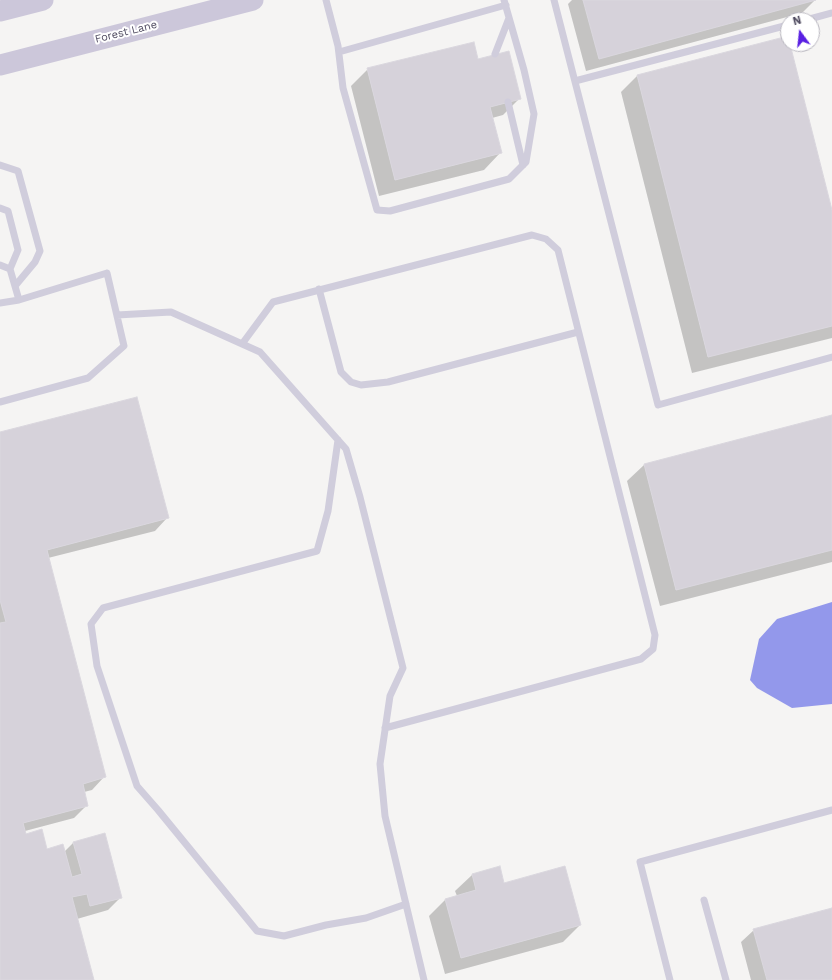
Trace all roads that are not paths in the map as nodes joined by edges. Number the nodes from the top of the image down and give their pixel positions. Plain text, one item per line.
1 (43, 0) edge
2 (253, 0) edge
3 (326, 0) edge
4 (554, 0) edge
5 (505, 3) edge
6 (0, 11) edge
7 (832, 13) edge
8 (820, 16) edge
9 (509, 18) junction
10 (780, 27) edge
11 (339, 52) junction
12 (495, 54) dead end
13 (0, 65) edge
14 (575, 81) junction
15 (508, 102) dead end
16 (0, 165) edge
17 (523, 165) junction
18 (0, 208) edge
19 (0, 265) edge
20 (10, 269) junction
21 (15, 286) junction
22 (319, 289) junction
23 (19, 300) junction
24 (0, 303) edge
25 (117, 315) junction
26 (578, 332) junction
27 (242, 344) junction
28 (832, 357) edge
29 (0, 402) edge
30 (338, 440) junction
31 (386, 728) junction
32 (832, 810) edge
33 (704, 900) dead end
34 (406, 904) junction
35 (424, 980) edge
36 (670, 980) edge
37 (726, 980) edge

1 - 6 main road
2 - 13 main road, Forest Lane
3 - 11 lane
4 - 14 lane
5 - 9 lane
5 - 11 lane
7 - 8 lane
9 - 12 lane
9 - 17 lane
10 - 14 lane
11 - 17 lane
14 - 28 lane
15 - 17 lane
16 - 21 lane
18 - 20 lane
19 - 20 lane
20 - 21 lane
21 - 23 lane
22 - 26 lane
22 - 26 lane
22 - 27 lane
23 - 24 lane
23 - 25 lane
25 - 27 lane
25 - 29 lane
26 - 31 lane
27 - 30 lane
30 - 31 lane
30 - 34 lane
31 - 34 lane
32 - 36 lane
33 - 37 lane
34 - 35 lane

